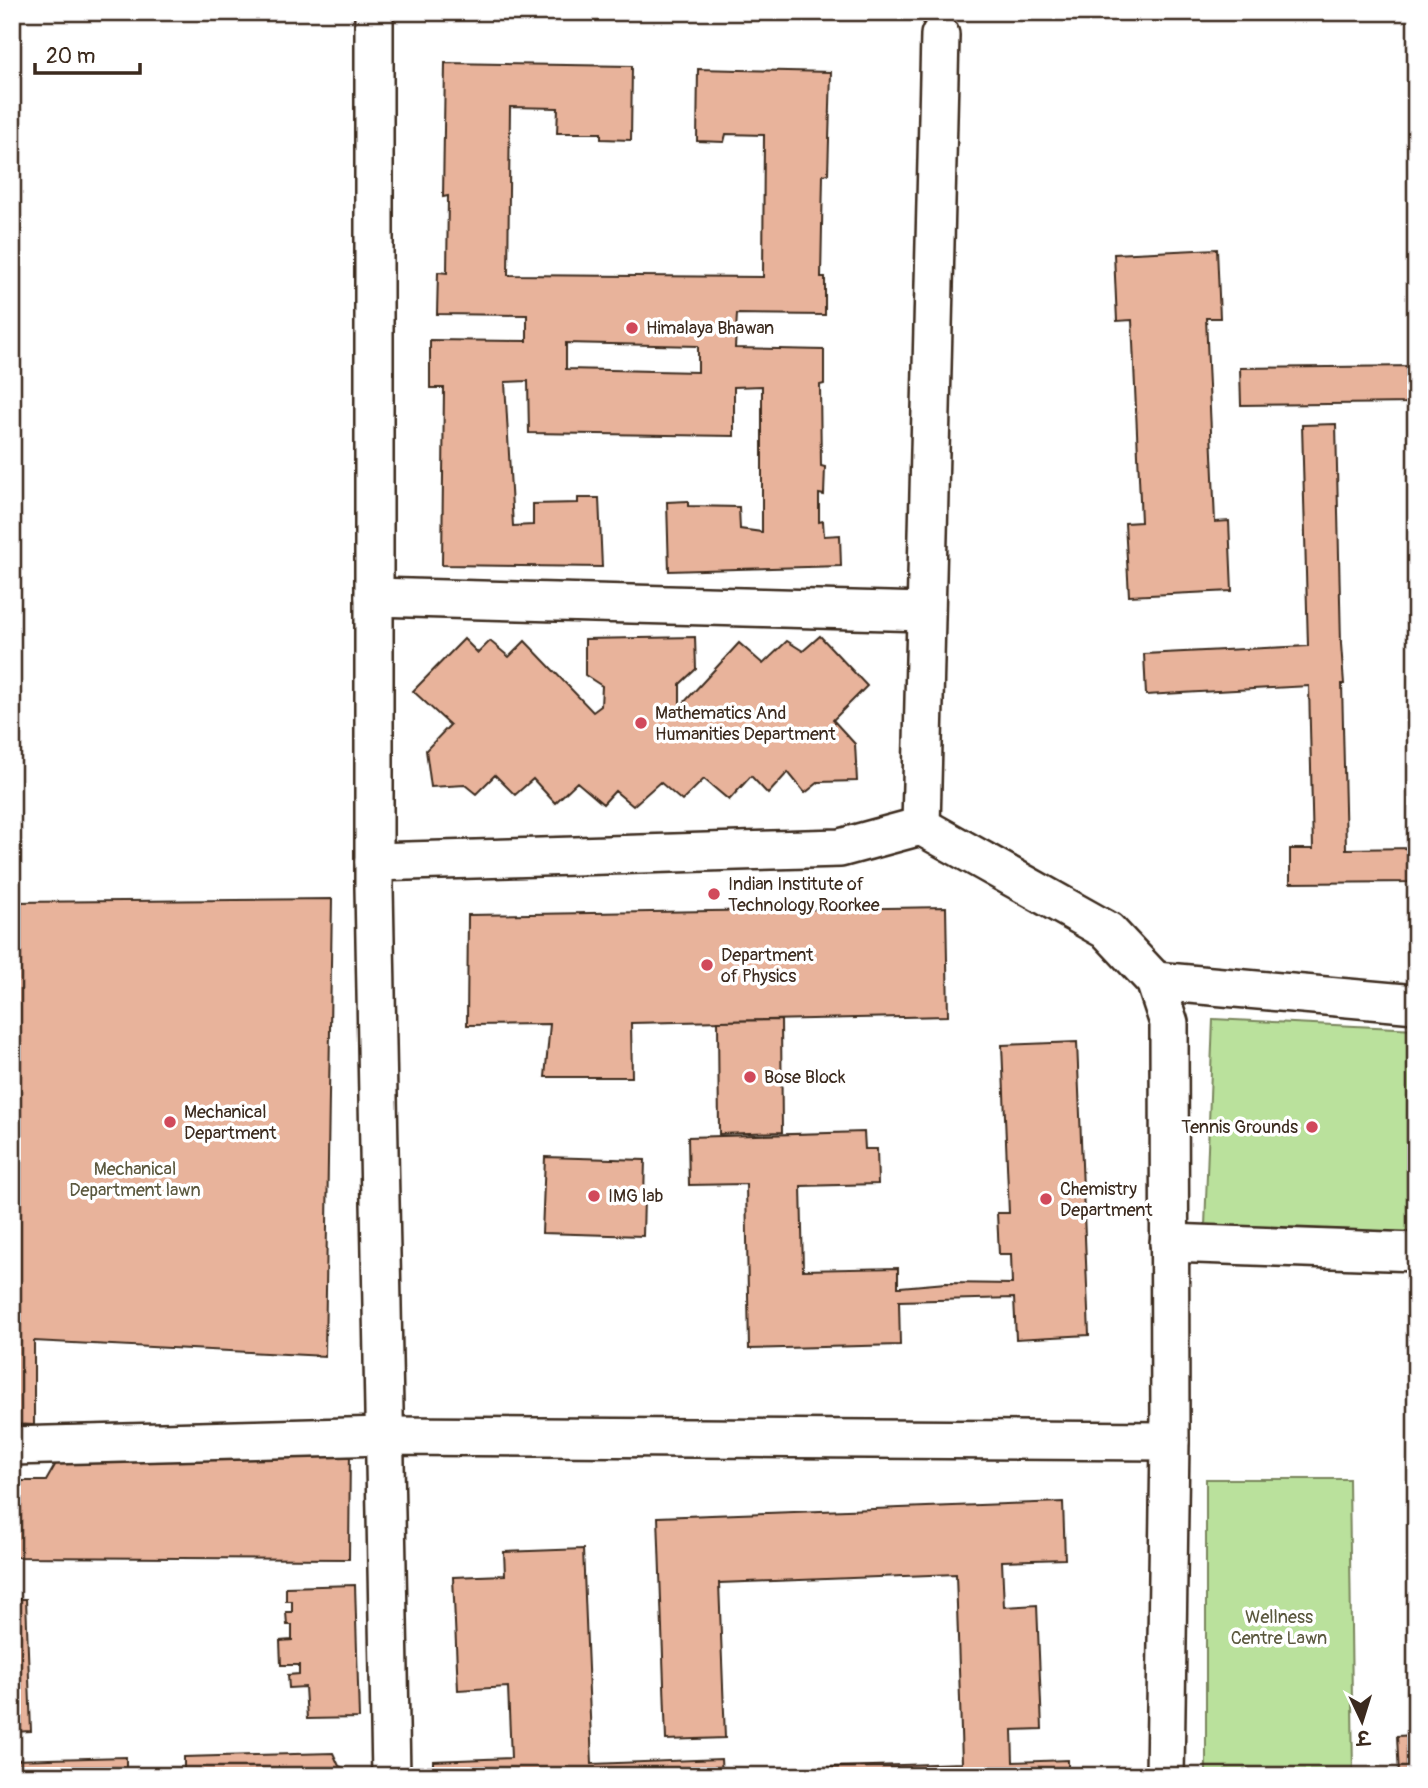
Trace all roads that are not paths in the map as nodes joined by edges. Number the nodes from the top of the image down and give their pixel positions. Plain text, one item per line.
1 (373, 12) edge
2 (940, 35) dead end
3 (373, 597) junction
4 (925, 612) junction
5 (921, 826) junction
6 (374, 862) junction
7 (1155, 981) junction
8 (1416, 1004) edge
9 (1169, 1243) junction
10 (1416, 1252) edge
11 (384, 1436) junction
12 (1170, 1441) junction
13 (12, 1446) edge
14 (391, 1776) edge
15 (1165, 1776) edge

1 - 3 street
2 - 4 street
3 - 4 street
3 - 6 street
4 - 5 street
5 - 6 street
5 - 7 street
6 - 11 street
7 - 8 street
7 - 9 street
9 - 10 street
9 - 12 street
11 - 12 street
11 - 13 street
11 - 14 street
12 - 15 street

